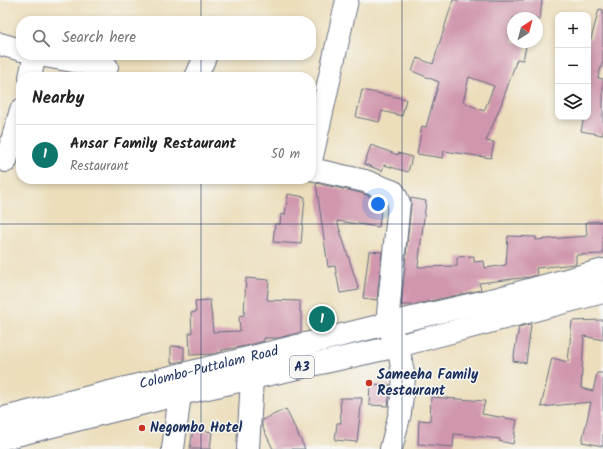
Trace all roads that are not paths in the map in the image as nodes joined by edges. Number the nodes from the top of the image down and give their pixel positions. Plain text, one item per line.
1 (347, 0) edge
2 (0, 44) edge
3 (16, 49) edge
4 (34, 60) edge
5 (67, 60) edge
6 (204, 60) edge
7 (107, 67) dead end
8 (31, 72) edge
9 (198, 72) edge
10 (16, 132) edge
11 (316, 139) edge
12 (9, 162) edge
13 (316, 170) edge
14 (603, 270) edge
15 (603, 292) edge
16 (387, 324) junction
17 (398, 346) junction
18 (252, 378) junction
19 (179, 384) junction
20 (0, 419) edge
21 (0, 439) edge
22 (173, 449) edge
23 (248, 449) edge
24 (391, 449) edge

1 - 11 main road
2 - 3 main road
4 - 8 main road
5 - 7 main road
6 - 9 main road
10 - 12 main road
13 - 16 main road
14 - 16 main road, Colombo-Puttalam Road / A3
15 - 17 main road, Colombo-Puttalam Road / A3
16 - 17 main road
16 - 19 main road, Colombo-Puttalam Road / A3
17 - 18 main road, Colombo-Puttalam Road / A3
17 - 24 main road
18 - 19 main road, Colombo-Puttalam Road / A3
18 - 23 main road
19 - 20 main road, Colombo-Puttalam Road / A3
19 - 21 main road, Colombo-Puttalam Road / A3
19 - 22 main road

